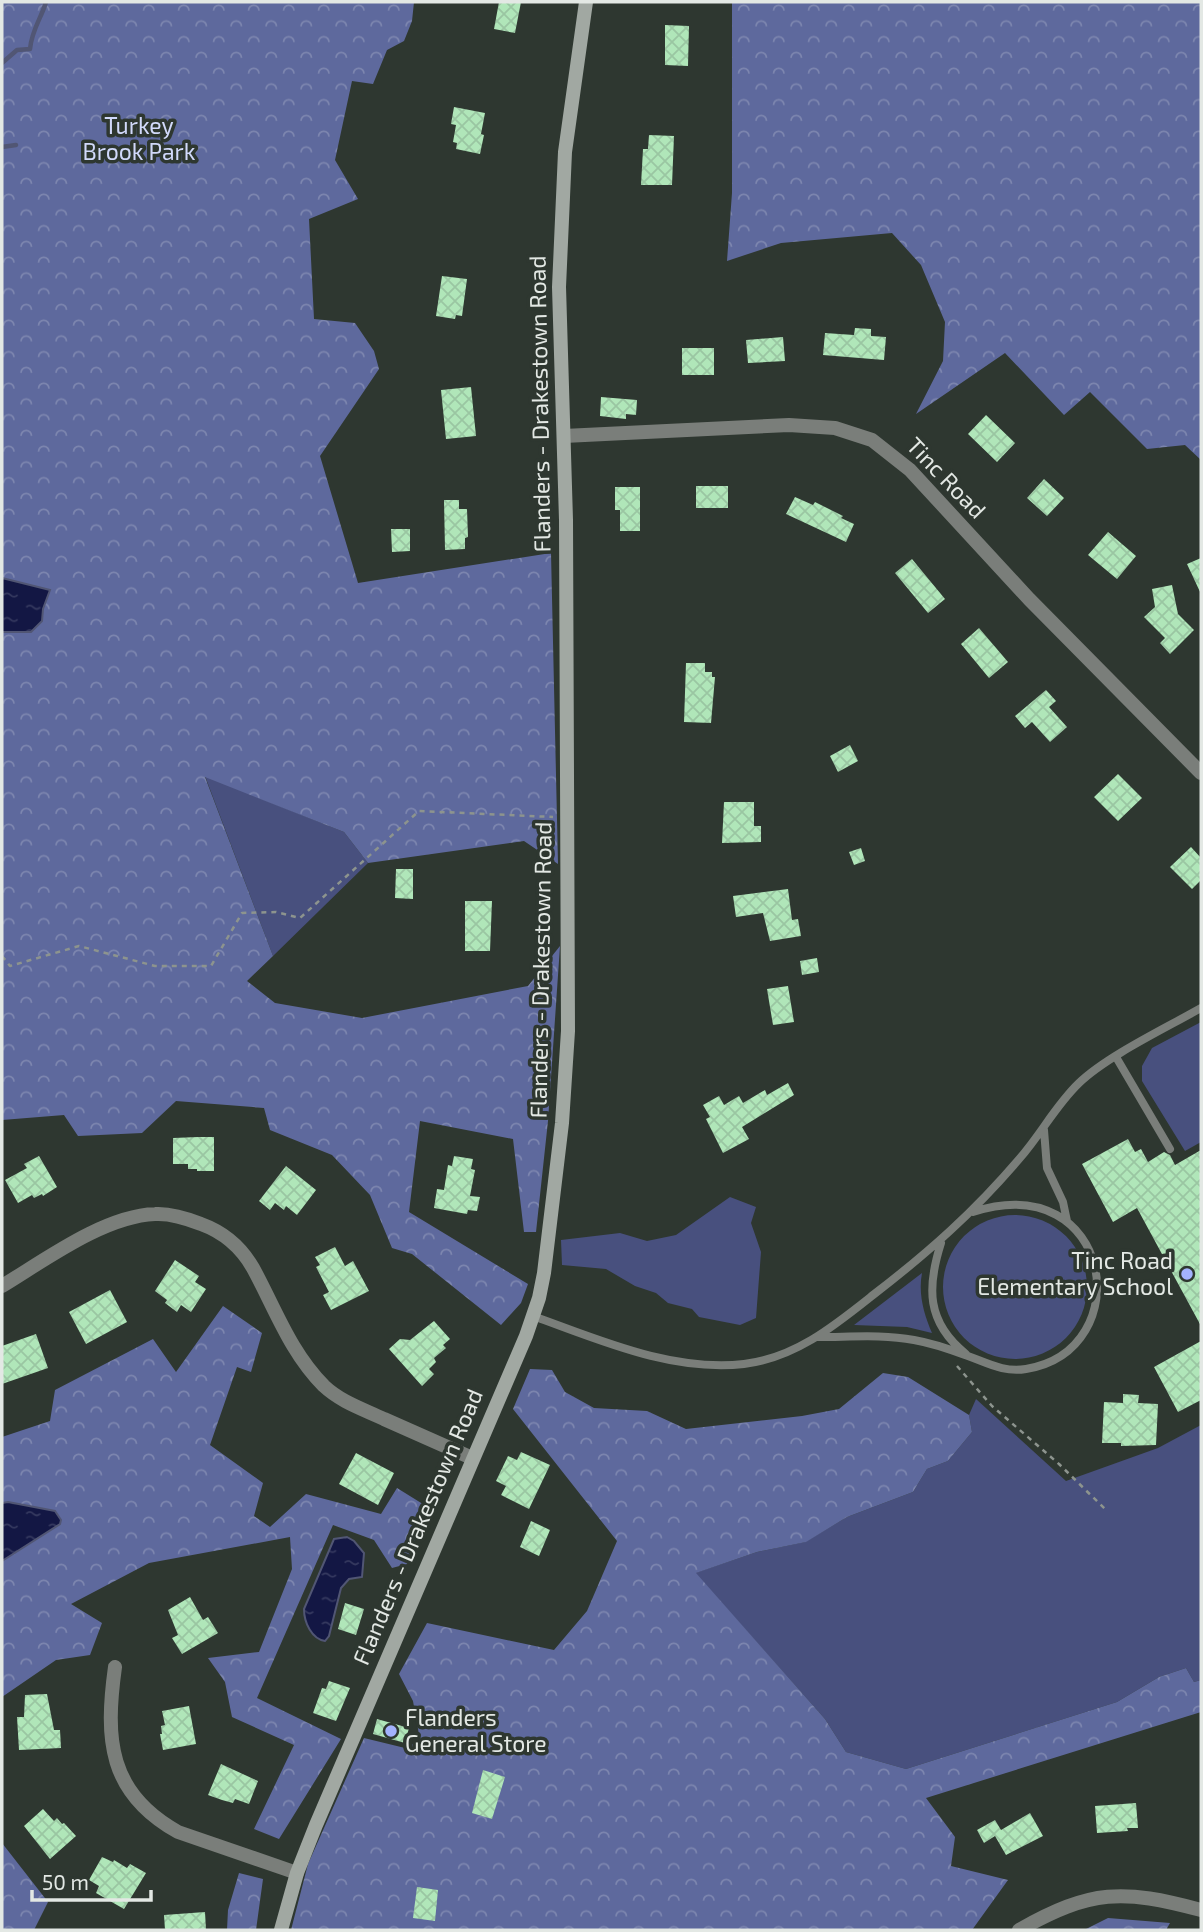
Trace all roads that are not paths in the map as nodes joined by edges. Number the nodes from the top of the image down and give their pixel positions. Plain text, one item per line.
1 (586, 2) edge
2 (564, 436) junction
3 (1201, 773) edge
4 (1201, 1009) edge
5 (1116, 1057) junction
6 (1044, 1130) junction
7 (1170, 1149) dead end
8 (972, 1212) junction
9 (1067, 1221) junction
10 (942, 1241) junction
11 (2, 1286) edge
12 (533, 1316) junction
13 (819, 1337) junction
14 (968, 1356) junction
15 (472, 1458) junction
16 (115, 1667) dead end
17 (297, 1873) junction
18 (1201, 1910) edge
19 (281, 1930) edge
20 (1019, 1930) edge

1 - 2 street, Flanders - Drakestown Road
2 - 3 street, Tinc Road
2 - 12 street, Flanders - Drakestown Road
4 - 5 lane
5 - 6 lane
5 - 7 lane
6 - 8 lane
6 - 9 lane
8 - 9 lane
8 - 10 lane
9 - 14 lane
10 - 13 lane
10 - 14 lane
11 - 15 street
12 - 13 lane
12 - 15 street, Flanders - Drakestown Road
13 - 14 lane
15 - 17 street, Flanders - Drakestown Road
16 - 17 street
17 - 19 street, Flanders - Drakestown Road
18 - 20 street

